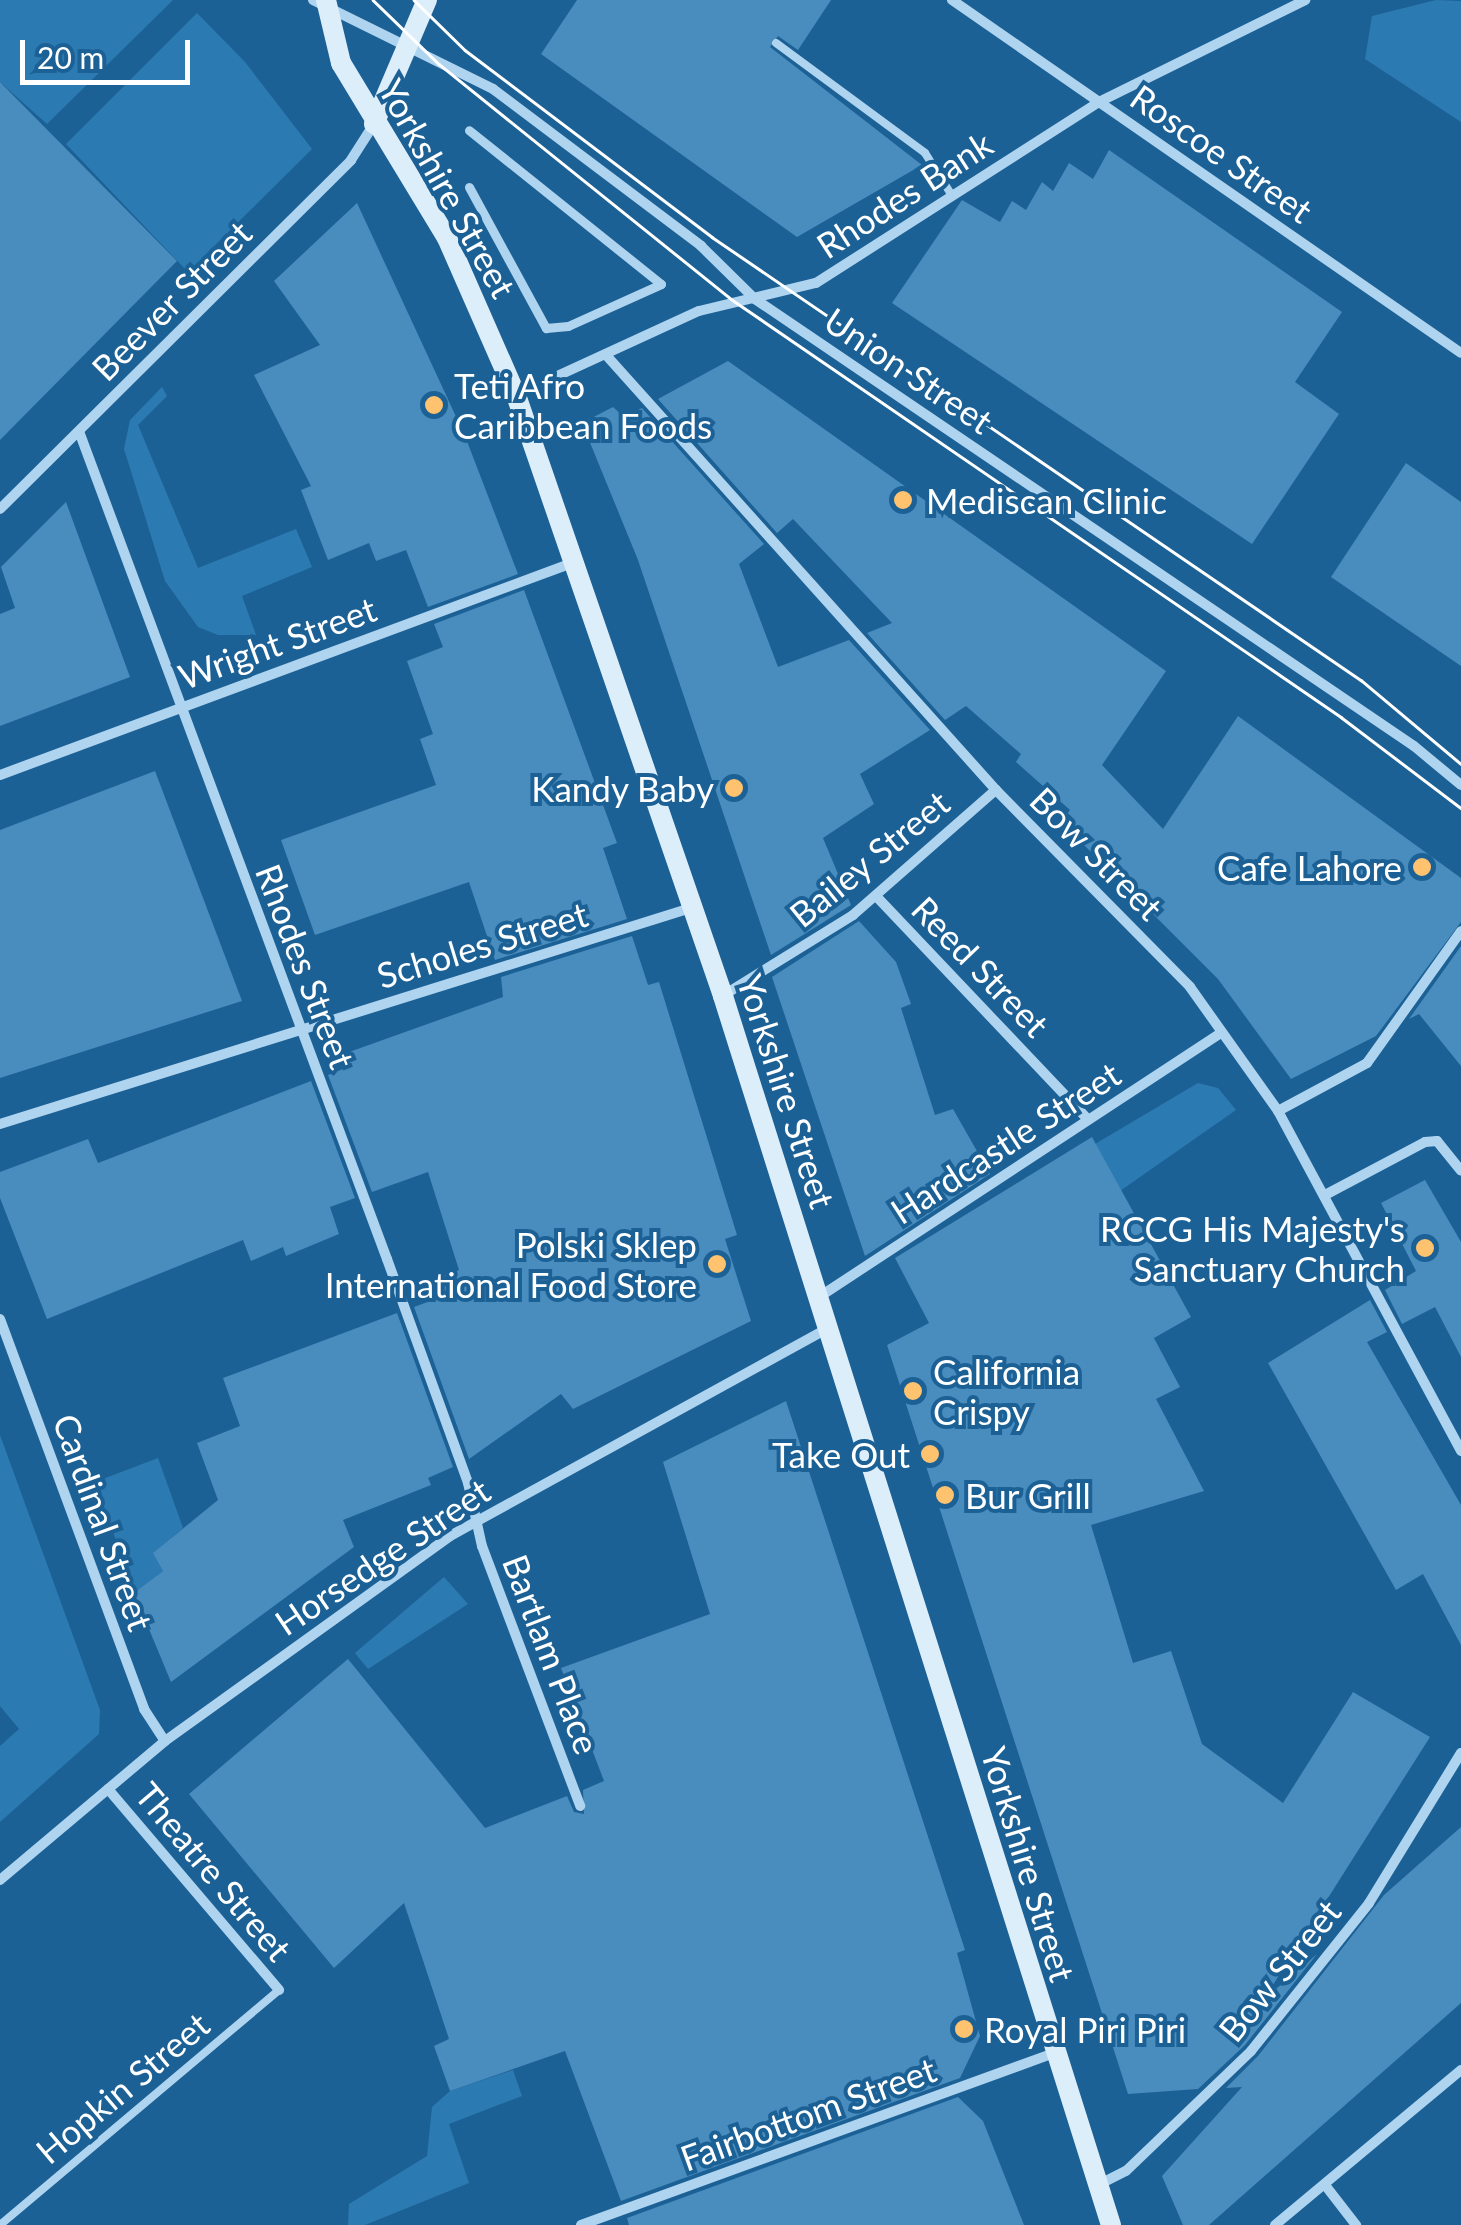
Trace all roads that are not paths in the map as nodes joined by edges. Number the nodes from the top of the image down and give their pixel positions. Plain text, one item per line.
1 (427, 0) edge
2 (952, 0) edge
3 (1306, 0) edge
4 (322, 2) edge
5 (776, 44) dead end
6 (405, 47) junction
7 (1101, 102) junction
8 (374, 124) junction
9 (469, 130) dead end
10 (469, 187) dead end
11 (951, 194) junction
12 (754, 299) junction
13 (1461, 353) edge
14 (606, 355) junction
15 (516, 395) junction
16 (80, 434) junction
17 (0, 509) edge
18 (574, 562) junction
19 (178, 708) junction
20 (0, 775) edge
21 (1461, 786) edge
22 (996, 790) junction
23 (876, 896) junction
24 (694, 907) junction
25 (1461, 931) edge
26 (722, 996) junction
27 (301, 1029) junction
28 (1221, 1032) junction
29 (1278, 1111) junction
30 (1087, 1118) junction
31 (0, 1124) edge
32 (1461, 1171) edge
33 (1325, 1194) junction
34 (819, 1297) junction
35 (0, 1318) edge
36 (829, 1328) junction
37 (1461, 1451) edge
38 (478, 1520) junction
39 (165, 1740) junction
40 (1461, 1753) edge
41 (108, 1789) junction
42 (580, 1806) dead end
43 (0, 1880) edge
44 (279, 1990) joint
45 (1054, 2053) junction
46 (1461, 2070) edge
47 (1097, 2185) junction
48 (1325, 2185) junction
49 (0, 2225) edge
50 (581, 2225) edge
51 (1111, 2225) edge
52 (1274, 2225) edge
53 (1356, 2225) edge

1 - 6 main road
2 - 7 street, Roscoe Street
3 - 7 street, Rhodes Bank
4 - 6 street, Union Street
4 - 8 main road, Yorkshire Street
5 - 11 lane
6 - 8 main road
6 - 12 street, Union Street
7 - 11 street, Rhodes Bank
7 - 13 street, Roscoe Street
8 - 15 main road, Yorkshire Street
8 - 16 street, Beever Street
9 - 10 street
11 - 12 street, Rhodes Bank
12 - 14 street, Rhodes Bank
12 - 21 street, Union Street
14 - 15 street, Rhodes Bank
14 - 22 street, Bow Street
15 - 18 main road, Yorkshire Street
16 - 17 street, Beever Street
16 - 19 street, Rhodes Street
18 - 19 street, Wright Street
18 - 24 main road, Yorkshire Street
19 - 20 street, Wright Street
19 - 27 street, Rhodes Street
22 - 23 street, Bailey Street
22 - 28 street, Bow Street
23 - 26 street, Bailey Street
23 - 30 street, Reed Street
24 - 26 main road, Yorkshire Street
24 - 27 street, Scholes Street
25 - 29 street
26 - 34 main road, Yorkshire Street
27 - 31 street, Scholes Street
27 - 38 street, Rhodes Street
28 - 29 street, Bow Street
28 - 30 street, Hardcastle Street
29 - 33 street, Bow Street
30 - 34 street, Hardcastle Street
32 - 33 street
33 - 37 street, Bow Street
34 - 36 main road, Yorkshire Street
35 - 39 street, Cardinal Street
36 - 38 street, Horsedge Street
36 - 45 main road, Yorkshire Street
38 - 39 street, Horsedge Street
38 - 42 street, Bartlam Place
39 - 41 street, Horsedge Street
40 - 47 street, Bow Street
41 - 43 street, Horsedge Street
41 - 44 street, Theatre Street
44 - 49 lane, Hopkin Street
45 - 47 main road, Yorkshire Street
45 - 50 street, Fairbottom Street
46 - 48 street
47 - 51 main road, Yorkshire Street
48 - 52 street
48 - 53 street

